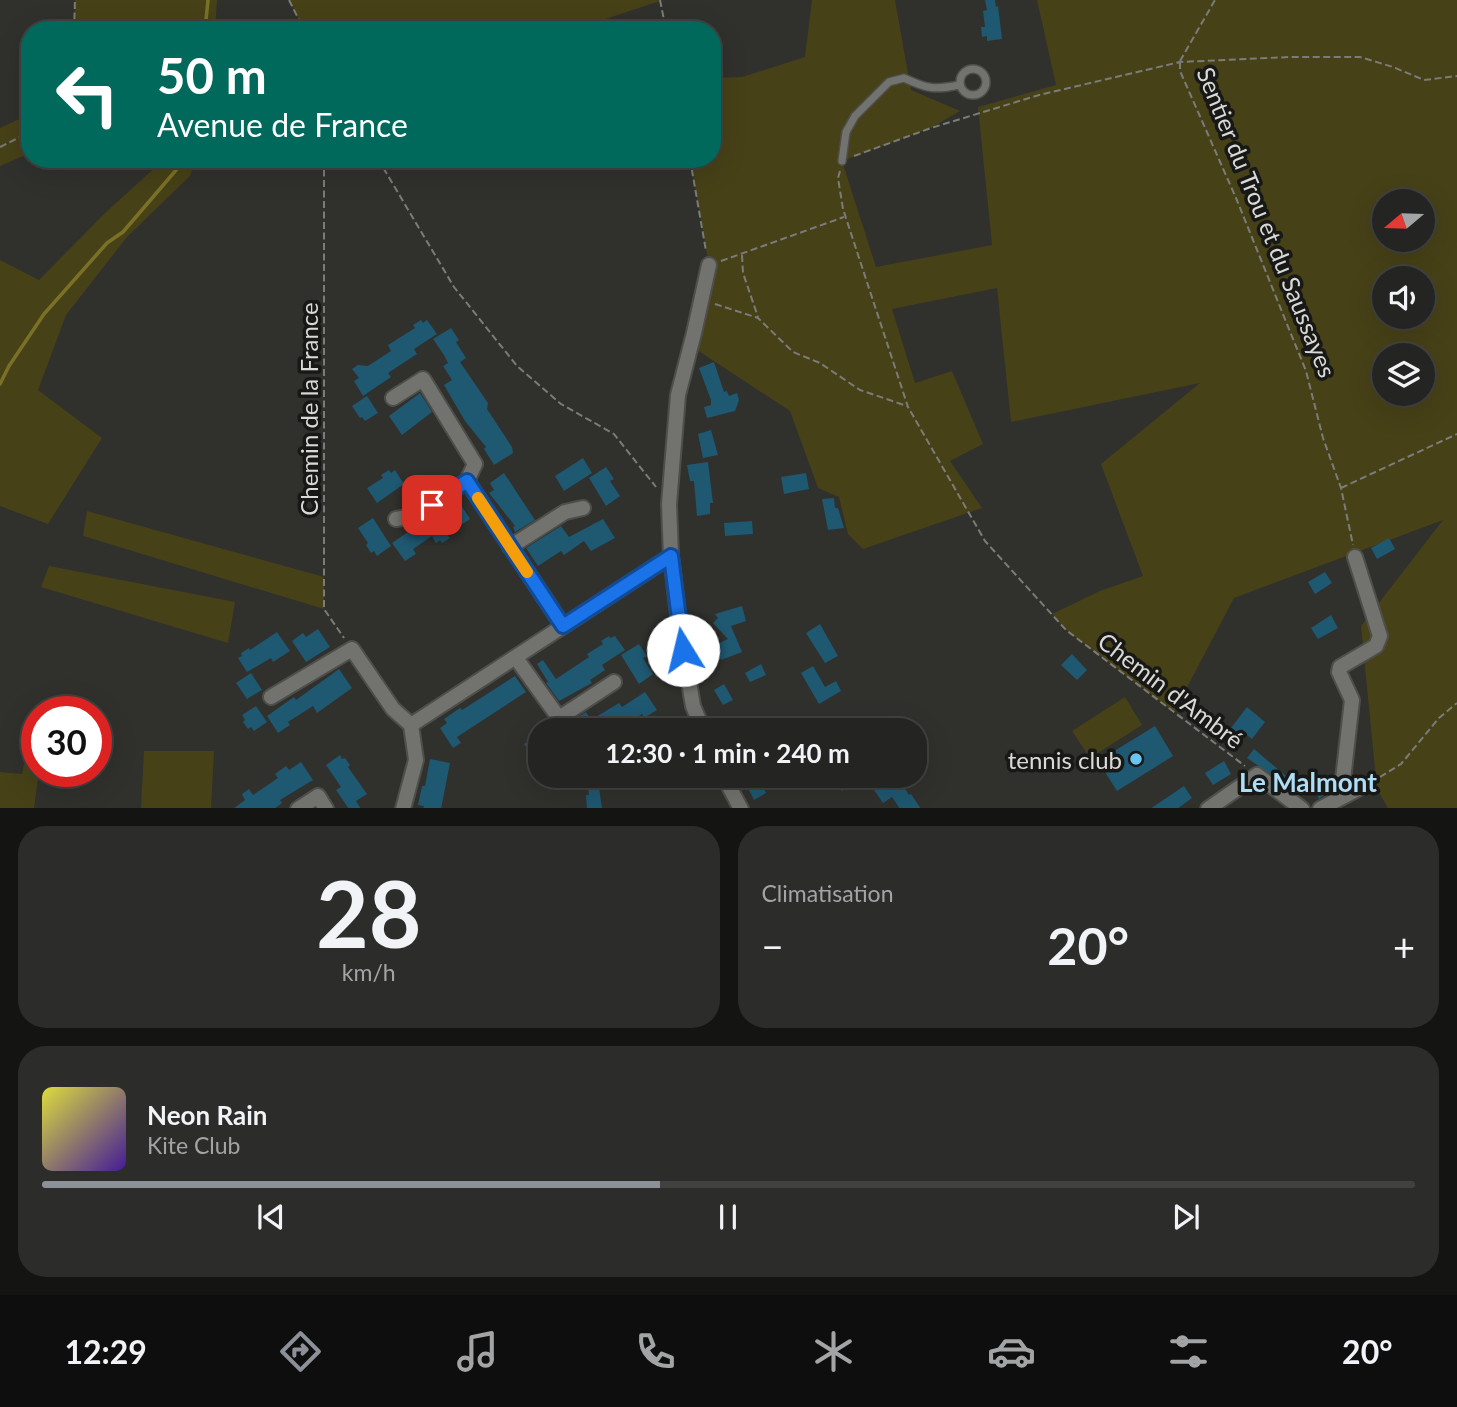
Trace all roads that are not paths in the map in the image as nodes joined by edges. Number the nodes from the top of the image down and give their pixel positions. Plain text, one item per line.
1 (959, 85) dead end
2 (842, 161) road end
3 (709, 265) road end
4 (393, 398) dead end
5 (467, 481) junction
6 (583, 508) dead end
7 (396, 519) dead end
8 (510, 547) junction
9 (671, 556) junction
10 (1355, 557) road end
11 (563, 626) junction
12 (516, 658) junction
13 (614, 682) dead end
14 (271, 697) dead end
15 (698, 718) edge
16 (411, 725) junction
17 (1367, 784) road end
18 (730, 788) edge
19 (1341, 797) junction
20 (298, 808) edge
21 (326, 808) edge
22 (403, 808) edge
23 (741, 808) edge
24 (1208, 808) edge
25 (1302, 808) edge
26 (1320, 808) edge

1 - 2 lane
3 - 9 street
4 - 5 street
5 - 7 street
5 - 8 street
6 - 8 street
8 - 11 street
9 - 11 street
9 - 15 street
10 - 19 street
11 - 12 street
12 - 13 street
12 - 16 street
14 - 16 street
16 - 22 street
17 - 19 street
18 - 23 street
19 - 26 street
20 - 21 street
24 - 25 street

